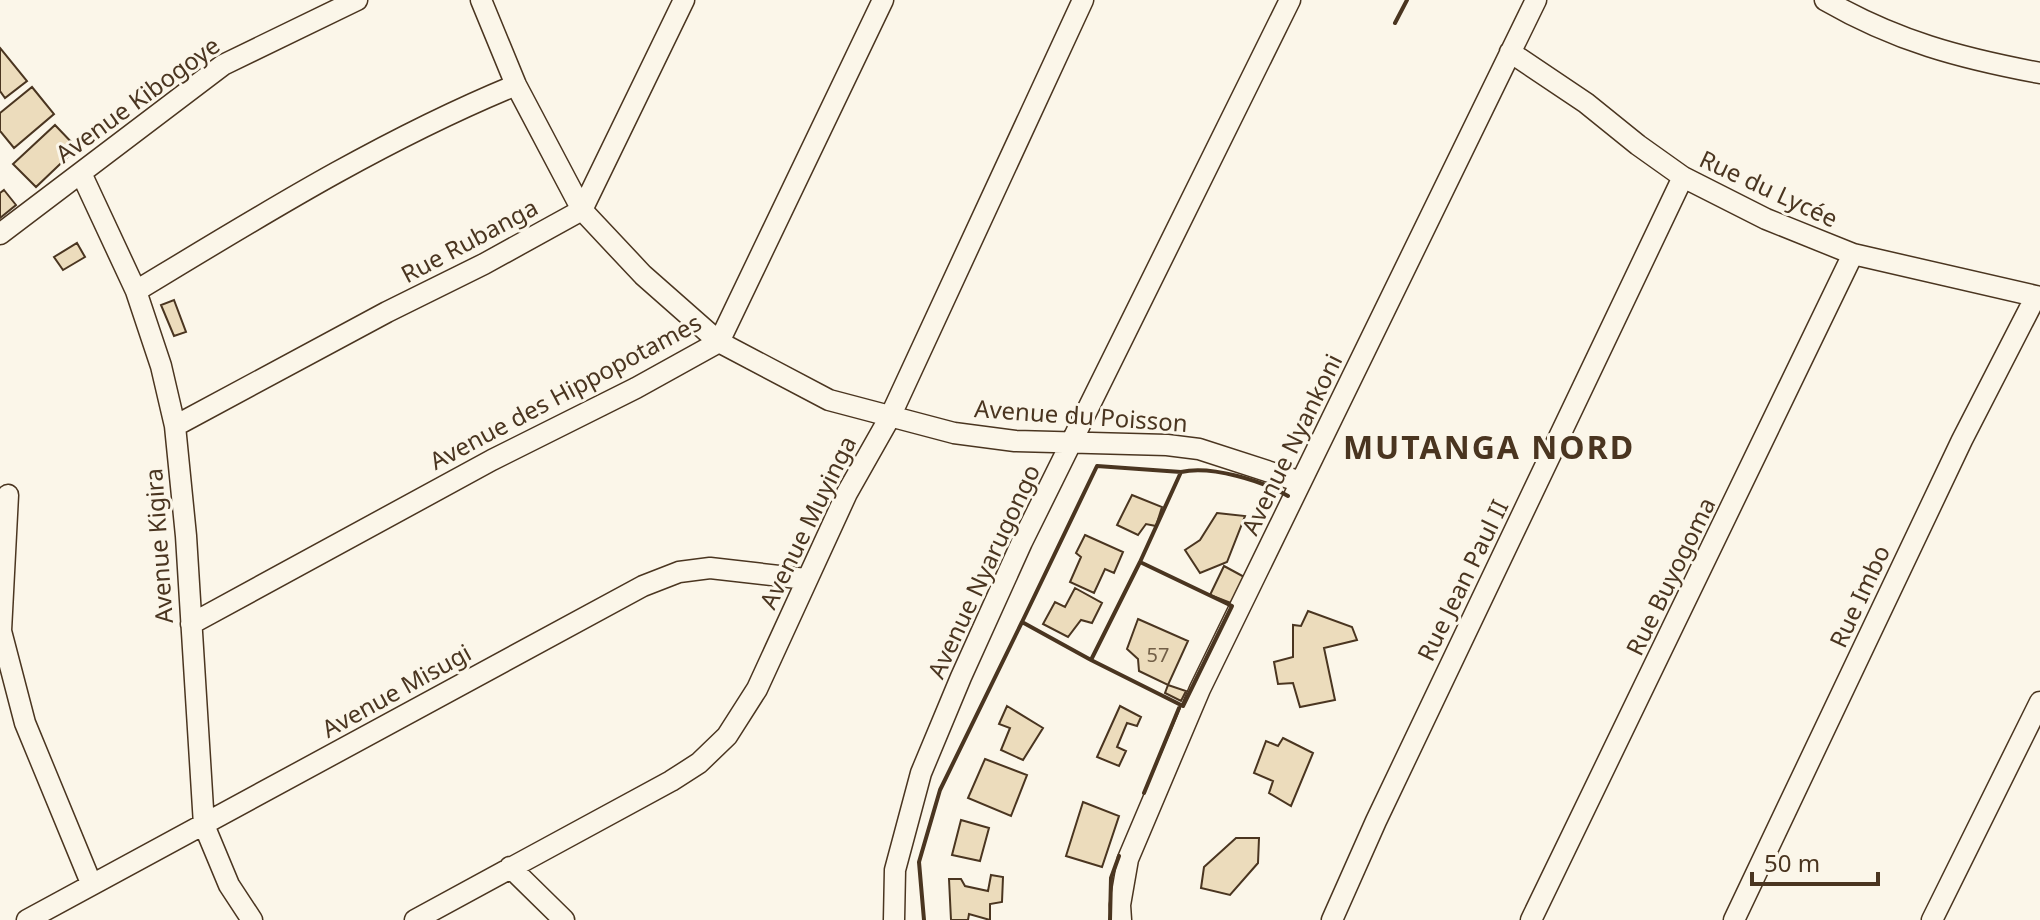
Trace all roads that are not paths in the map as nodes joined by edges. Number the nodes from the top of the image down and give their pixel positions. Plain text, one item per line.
1 (357, 0) edge
2 (481, 0) edge
3 (684, 0) edge
4 (883, 0) edge
5 (1083, 0) edge
6 (1290, 0) edge
7 (1536, 0) edge
8 (1825, 0) edge
9 (1510, 52) junction
10 (2040, 73) edge
11 (516, 85) junction
12 (81, 173) junction
13 (1683, 177) junction
14 (582, 210) junction
15 (0, 234) edge
16 (1853, 254) junction
17 (136, 291) junction
18 (2038, 297) edge
19 (719, 342) junction
20 (890, 417) junction
21 (175, 426) junction
22 (1072, 444) junction
23 (1301, 482) junction
24 (8, 495) dead end
25 (806, 579) junction
26 (191, 624) junction
27 (1, 631) edge
28 (2040, 702) edge
29 (204, 825) junction
30 (510, 867) junction
31 (91, 883) junction
32 (27, 920) edge
33 (252, 920) edge
34 (415, 920) edge
35 (564, 920) edge
36 (894, 920) edge
37 (1121, 920) edge
38 (1332, 920) edge
39 (1531, 920) edge
40 (1734, 920) edge
41 (1932, 920) edge

1 - 12 street, Avenue Kibogoye
2 - 11 street, Avenue du Poisson
3 - 14 street
4 - 19 street, Avenue des Hippopotames
5 - 20 street, Avenue Muyinga
6 - 22 street, Avenue Nyarugongo
7 - 9 street, Avenue Nyankoni
8 - 10 street
9 - 13 street, Rue du Lycée
9 - 23 street, Avenue Nyankoni
11 - 14 street, Avenue du Poisson
11 - 17 street
12 - 15 street, Avenue Kibogoye
12 - 17 street, Avenue Kigira
13 - 16 street, Rue du Lycée
13 - 38 street, Rue Jean Paul II
14 - 19 street, Avenue du Poisson
14 - 21 street, Rue Rubanga
16 - 18 street, Rue du Lycée
16 - 39 street, Rue Buyogoma
17 - 21 street, Avenue Kigira
18 - 40 street, Rue Imbo
19 - 20 street, Avenue du Poisson
19 - 26 street, Avenue des Hippopotames
20 - 22 street, Avenue du Poisson
20 - 25 street, Avenue Muyinga
21 - 26 street, Avenue Kigira
22 - 23 street, Avenue du Poisson
22 - 36 street, Avenue Nyarugongo
23 - 37 street, Avenue Nyankoni
24 - 27 street
25 - 29 street, Avenue Misugi
25 - 30 street, Avenue Muyinga
26 - 29 street, Avenue Kigira
27 - 31 street
28 - 41 street
29 - 31 street, Avenue Misugi
29 - 33 street, Avenue Kigira
30 - 34 street, Avenue Muyinga
30 - 35 street
31 - 32 street, Avenue Misugi

